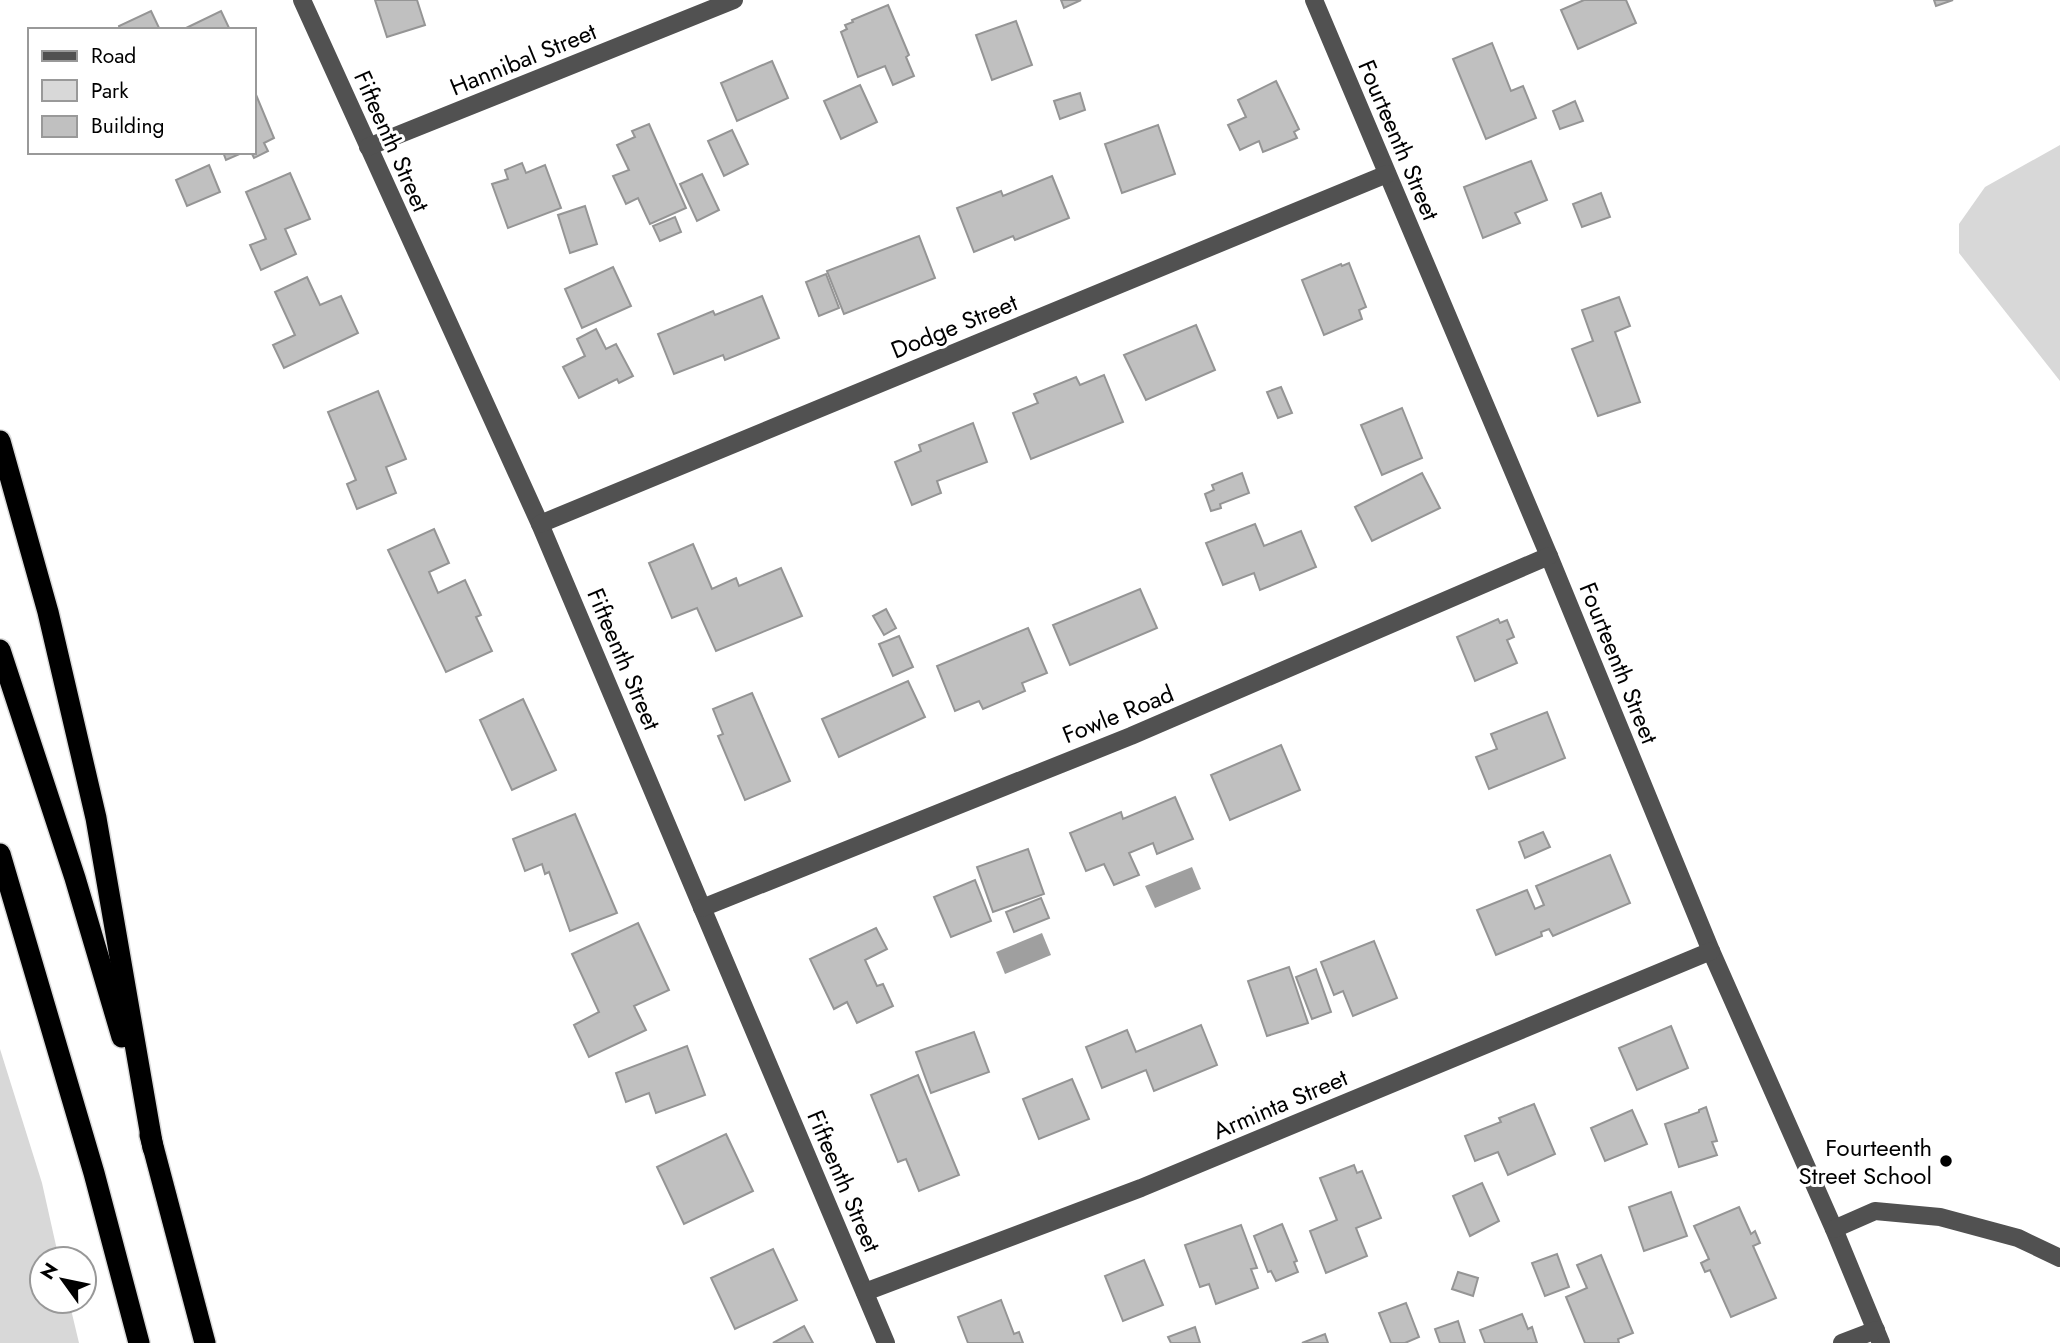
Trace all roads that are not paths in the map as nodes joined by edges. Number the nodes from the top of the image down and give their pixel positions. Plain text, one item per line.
1 (302, 0) edge
2 (734, 0) edge
3 (1314, 0) edge
4 (368, 147) junction
5 (1387, 174) junction
6 (0, 441) edge
7 (540, 524) junction
8 (1549, 556) junction
9 (0, 650) edge
10 (0, 854) edge
11 (702, 908) junction
12 (1711, 951) junction
13 (153, 1148) junction
14 (1834, 1228) junction
15 (2060, 1258) edge
16 (864, 1292) junction
17 (1878, 1336) edge
18 (139, 1343) edge
19 (205, 1343) edge
20 (886, 1343) edge
21 (1842, 1343) edge

1 - 4 street, Fifteenth Street
2 - 4 street, Hannibal Street
3 - 5 street, Fourteenth Street
4 - 7 street, Fifteenth Street
5 - 7 street, Dodge Street
5 - 8 street, Fourteenth Street
6 - 13 highway
7 - 11 street, Fifteenth Street
8 - 11 street, Fowle Road
8 - 12 street, Fourteenth Street
9 - 13 highway
10 - 18 highway
11 - 16 street, Fifteenth Street
12 - 14 street, Fourteenth Street
12 - 16 street, Arminta Street
13 - 19 highway
14 - 15 street
14 - 17 street, Fourteenth Street
16 - 20 street, Fifteenth Street
17 - 21 street

